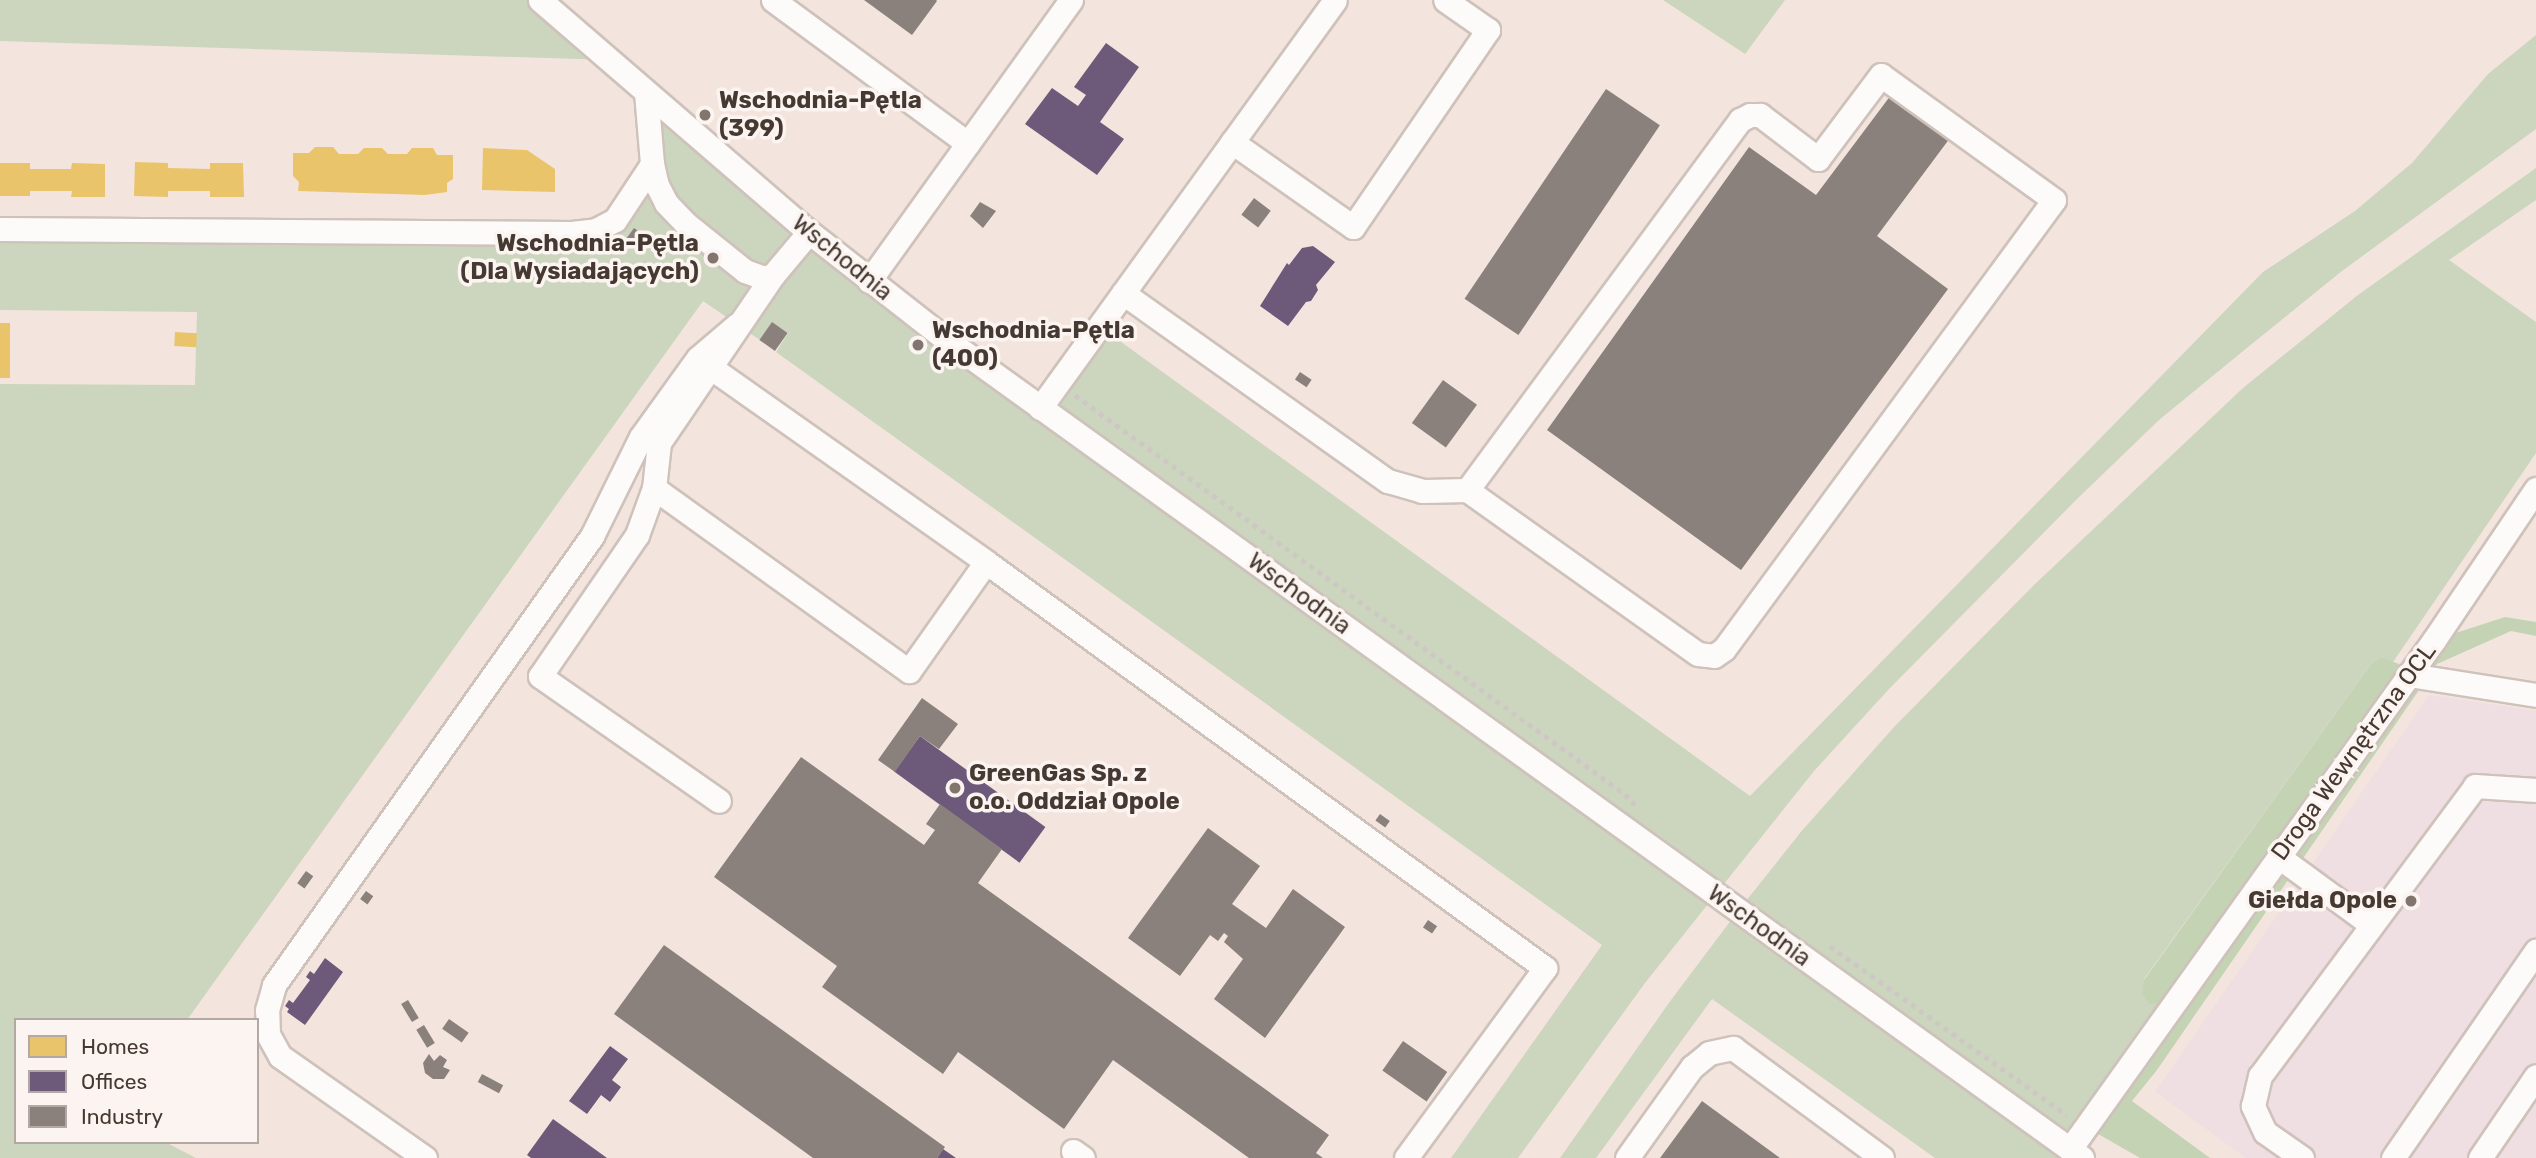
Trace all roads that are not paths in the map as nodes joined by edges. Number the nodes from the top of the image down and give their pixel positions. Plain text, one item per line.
1 (540, 0) edge
2 (774, 0) edge
3 (1071, 0) edge
4 (1335, 0) edge
5 (1445, 0) edge
6 (646, 92) junction
7 (1232, 142) junction
8 (968, 144) junction
9 (652, 164) junction
10 (0, 229) edge
11 (809, 232) junction
12 (773, 275) junction
13 (869, 281) junction
14 (1123, 293) junction
15 (738, 324) junction
16 (710, 367) junction
17 (1040, 408) junction
18 (654, 488) junction
19 (2536, 489) edge
20 (1467, 490) junction
21 (986, 562) junction
22 (2409, 675) junction
23 (2536, 695) edge
24 (2536, 790) edge
25 (719, 801) dead end
26 (2279, 857) junction
27 (2372, 925) junction
28 (2536, 951) edge
29 (2536, 1076) edge
30 (2076, 1154) edge
31 (425, 1158) edge
32 (1406, 1158) edge
33 (1627, 1158) edge
34 (1882, 1158) edge
35 (2302, 1158) edge
36 (2393, 1158) edge
37 (2480, 1158) edge

1 - 6 street, Wschodnia
2 - 8 street
3 - 8 street
4 - 7 street
5 - 7 street
6 - 9 street
6 - 11 street, Wschodnia
7 - 14 street
8 - 13 street
9 - 10 street
9 - 12 street
11 - 12 street
11 - 13 street, Wschodnia
12 - 15 street
13 - 17 street, Wschodnia
14 - 17 street
14 - 20 street
15 - 16 street
15 - 31 street
16 - 18 street
16 - 21 street
17 - 30 street, Wschodnia
18 - 21 street
18 - 25 street
19 - 22 street, Droga Wewnętrzna OCL
20 - 20 street
21 - 32 street
22 - 23 street
22 - 26 street, Droga Wewnętrzna OCL
24 - 27 street
26 - 27 street
26 - 30 street, Droga Wewnętrzna OCL
27 - 35 street
28 - 36 street
29 - 37 street
33 - 34 street

